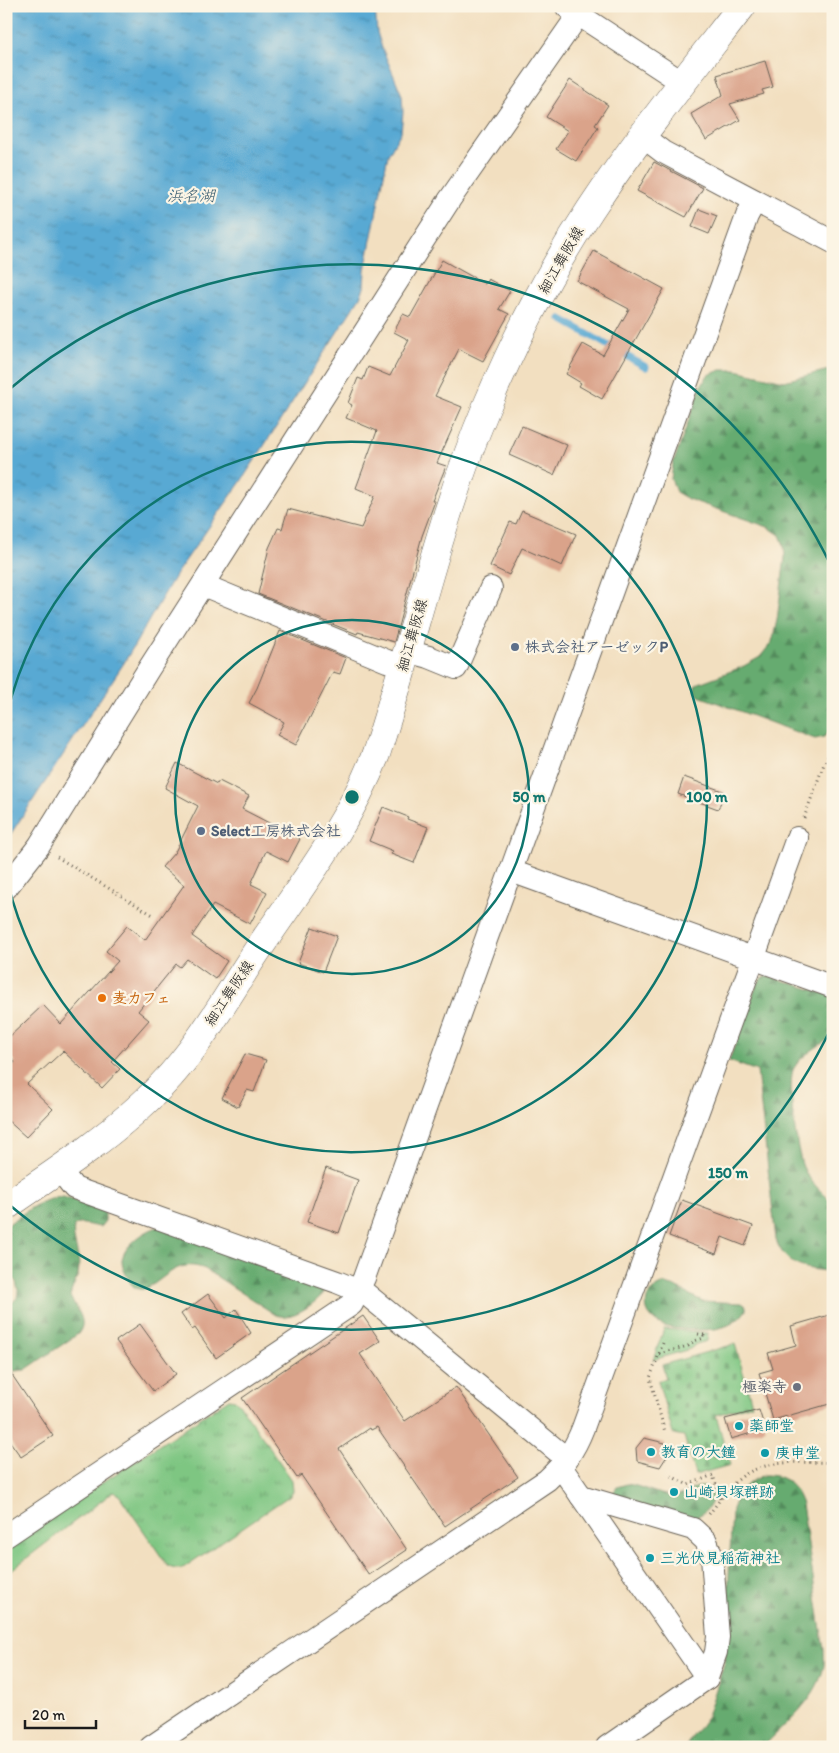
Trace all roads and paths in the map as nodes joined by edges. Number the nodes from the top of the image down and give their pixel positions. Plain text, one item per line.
1 (742, 6) edge
2 (573, 10) edge
3 (683, 83) junction
4 (642, 136) junction
5 (755, 201) junction
6 (833, 242) edge
7 (203, 584) junction
8 (491, 588) dead end
9 (405, 658) junction
10 (833, 747) edge
11 (797, 838) joint
12 (39, 846) junction
13 (511, 871) junction
14 (6, 888) edge
15 (153, 915) dead end
16 (754, 958) junction
17 (833, 987) edge
18 (59, 1169) junction
19 (6, 1206) edge
20 (358, 1291) junction
21 (698, 1334) dead end
22 (663, 1342) dead end
23 (658, 1354) junction
24 (665, 1432) dead end
25 (833, 1462) edge
26 (564, 1463) junction
27 (671, 1476) dead end
28 (581, 1496) junction
29 (720, 1500) junction
30 (695, 1531) junction
31 (6, 1536) edge
32 (707, 1678) junction
33 (151, 1747) edge
34 (608, 1747) edge

1 - 3 main road, 細江舞阪線
2 - 3 street
2 - 7 street
3 - 4 main road, 細江舞阪線
4 - 5 street
4 - 9 main road, 細江舞阪線
5 - 6 street
5 - 13 street
7 - 9 street
7 - 12 street
8 - 9 street
9 - 18 main road, 細江舞阪線
10 - 11 path
11 - 16 street
12 - 14 street
12 - 15 path
13 - 16 street
13 - 20 street
16 - 17 street
16 - 26 street
18 - 19 main road, 細江舞阪線
18 - 20 street
20 - 26 street
20 - 31 street
21 - 23 path
22 - 23 path
23 - 24 path
25 - 29 path
26 - 28 street
26 - 33 street
27 - 29 path
28 - 30 street
28 - 32 street
29 - 30 path
30 - 32 street
32 - 34 street

